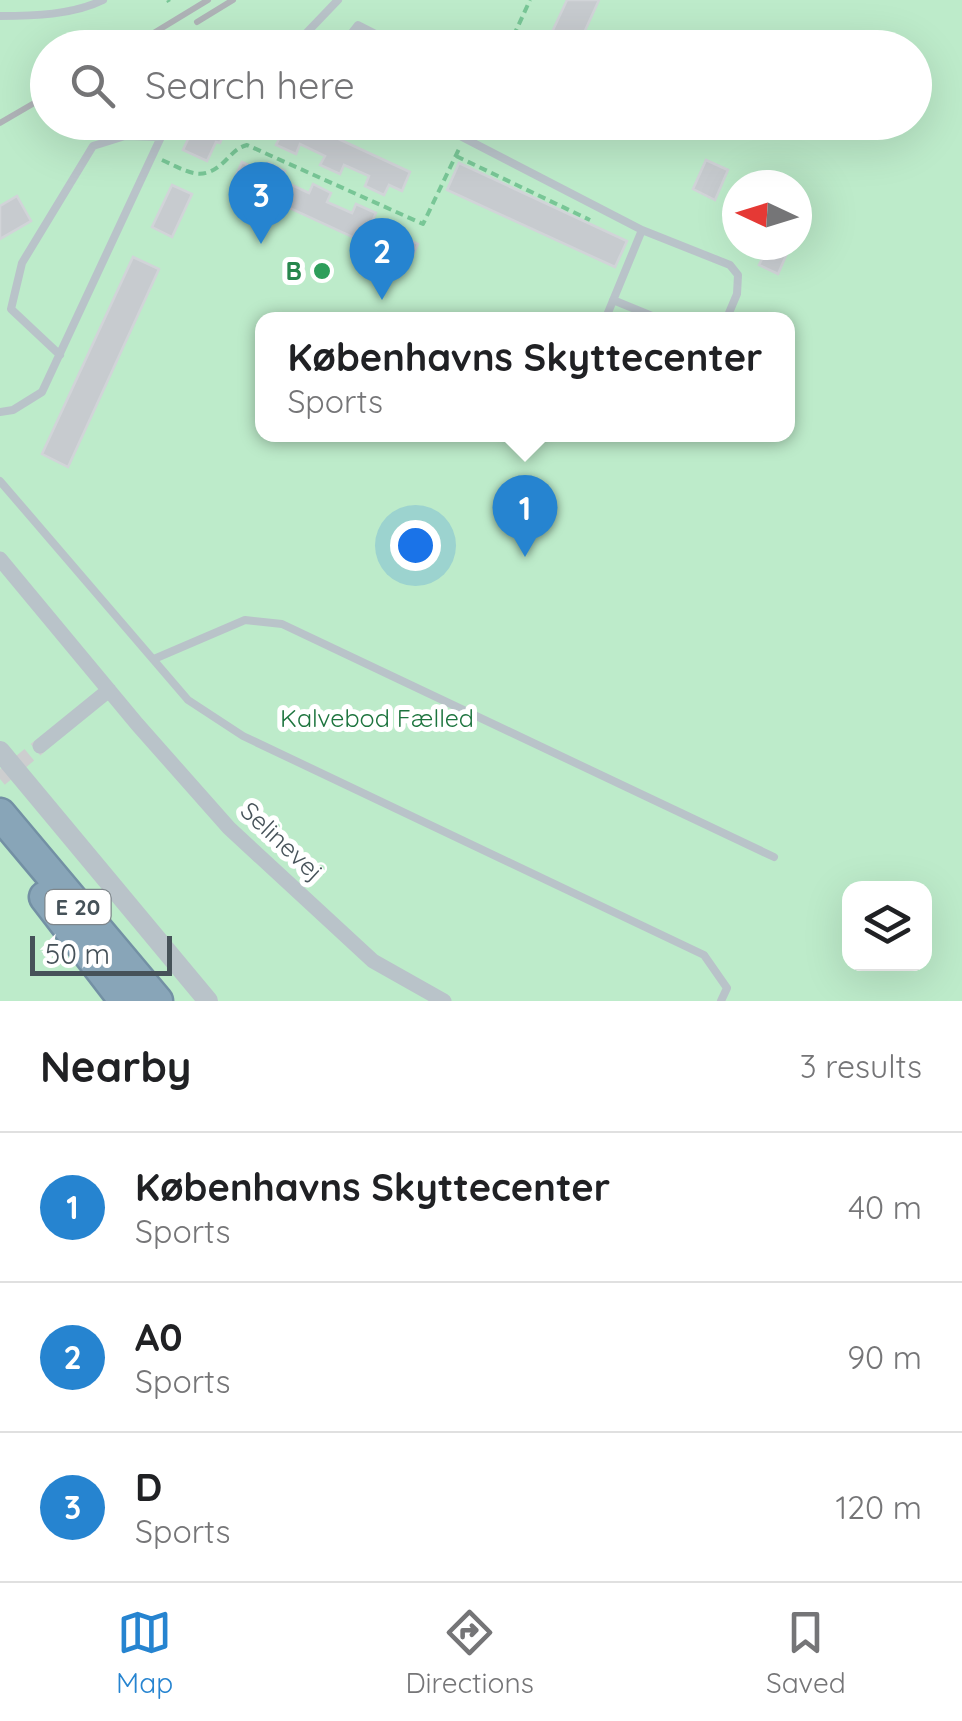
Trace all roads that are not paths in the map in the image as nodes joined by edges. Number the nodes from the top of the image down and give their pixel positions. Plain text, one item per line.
1 (103, 0) edge
2 (338, 0) edge
3 (0, 16) edge
4 (309, 30) edge
5 (112, 140) edge
6 (160, 140) edge
7 (468, 140) edge
8 (642, 230) junction
9 (613, 300) junction
10 (608, 312) edge
11 (642, 312) edge
12 (729, 312) edge
13 (60, 355) junction
14 (2, 412) edge
15 (0, 422) edge
16 (0, 481) edge
17 (0, 559) edge
18 (154, 659) junction
19 (109, 690) junction
20 (40, 746) tunnel mouth
21 (0, 751) edge
22 (0, 814) edge
23 (0, 833) edge
24 (774, 857) dead end
25 (124, 1001) edge
26 (156, 1001) edge
27 (208, 1001) edge
28 (444, 1001) edge
29 (721, 1001) edge

1 - 3 lane
2 - 4 lane
5 - 13 lane
6 - 13 lane
7 - 8 lane
8 - 9 lane
8 - 12 lane
9 - 10 lane
9 - 11 lane
13 - 14 lane
14 - 15 lane
16 - 18 lane
17 - 19 street, Selinevej
18 - 24 lane
18 - 29 lane
19 - 20 street
19 - 28 street, Selinevej
21 - 27 street
22 - 26 highway, E 20
23 - 25 highway

